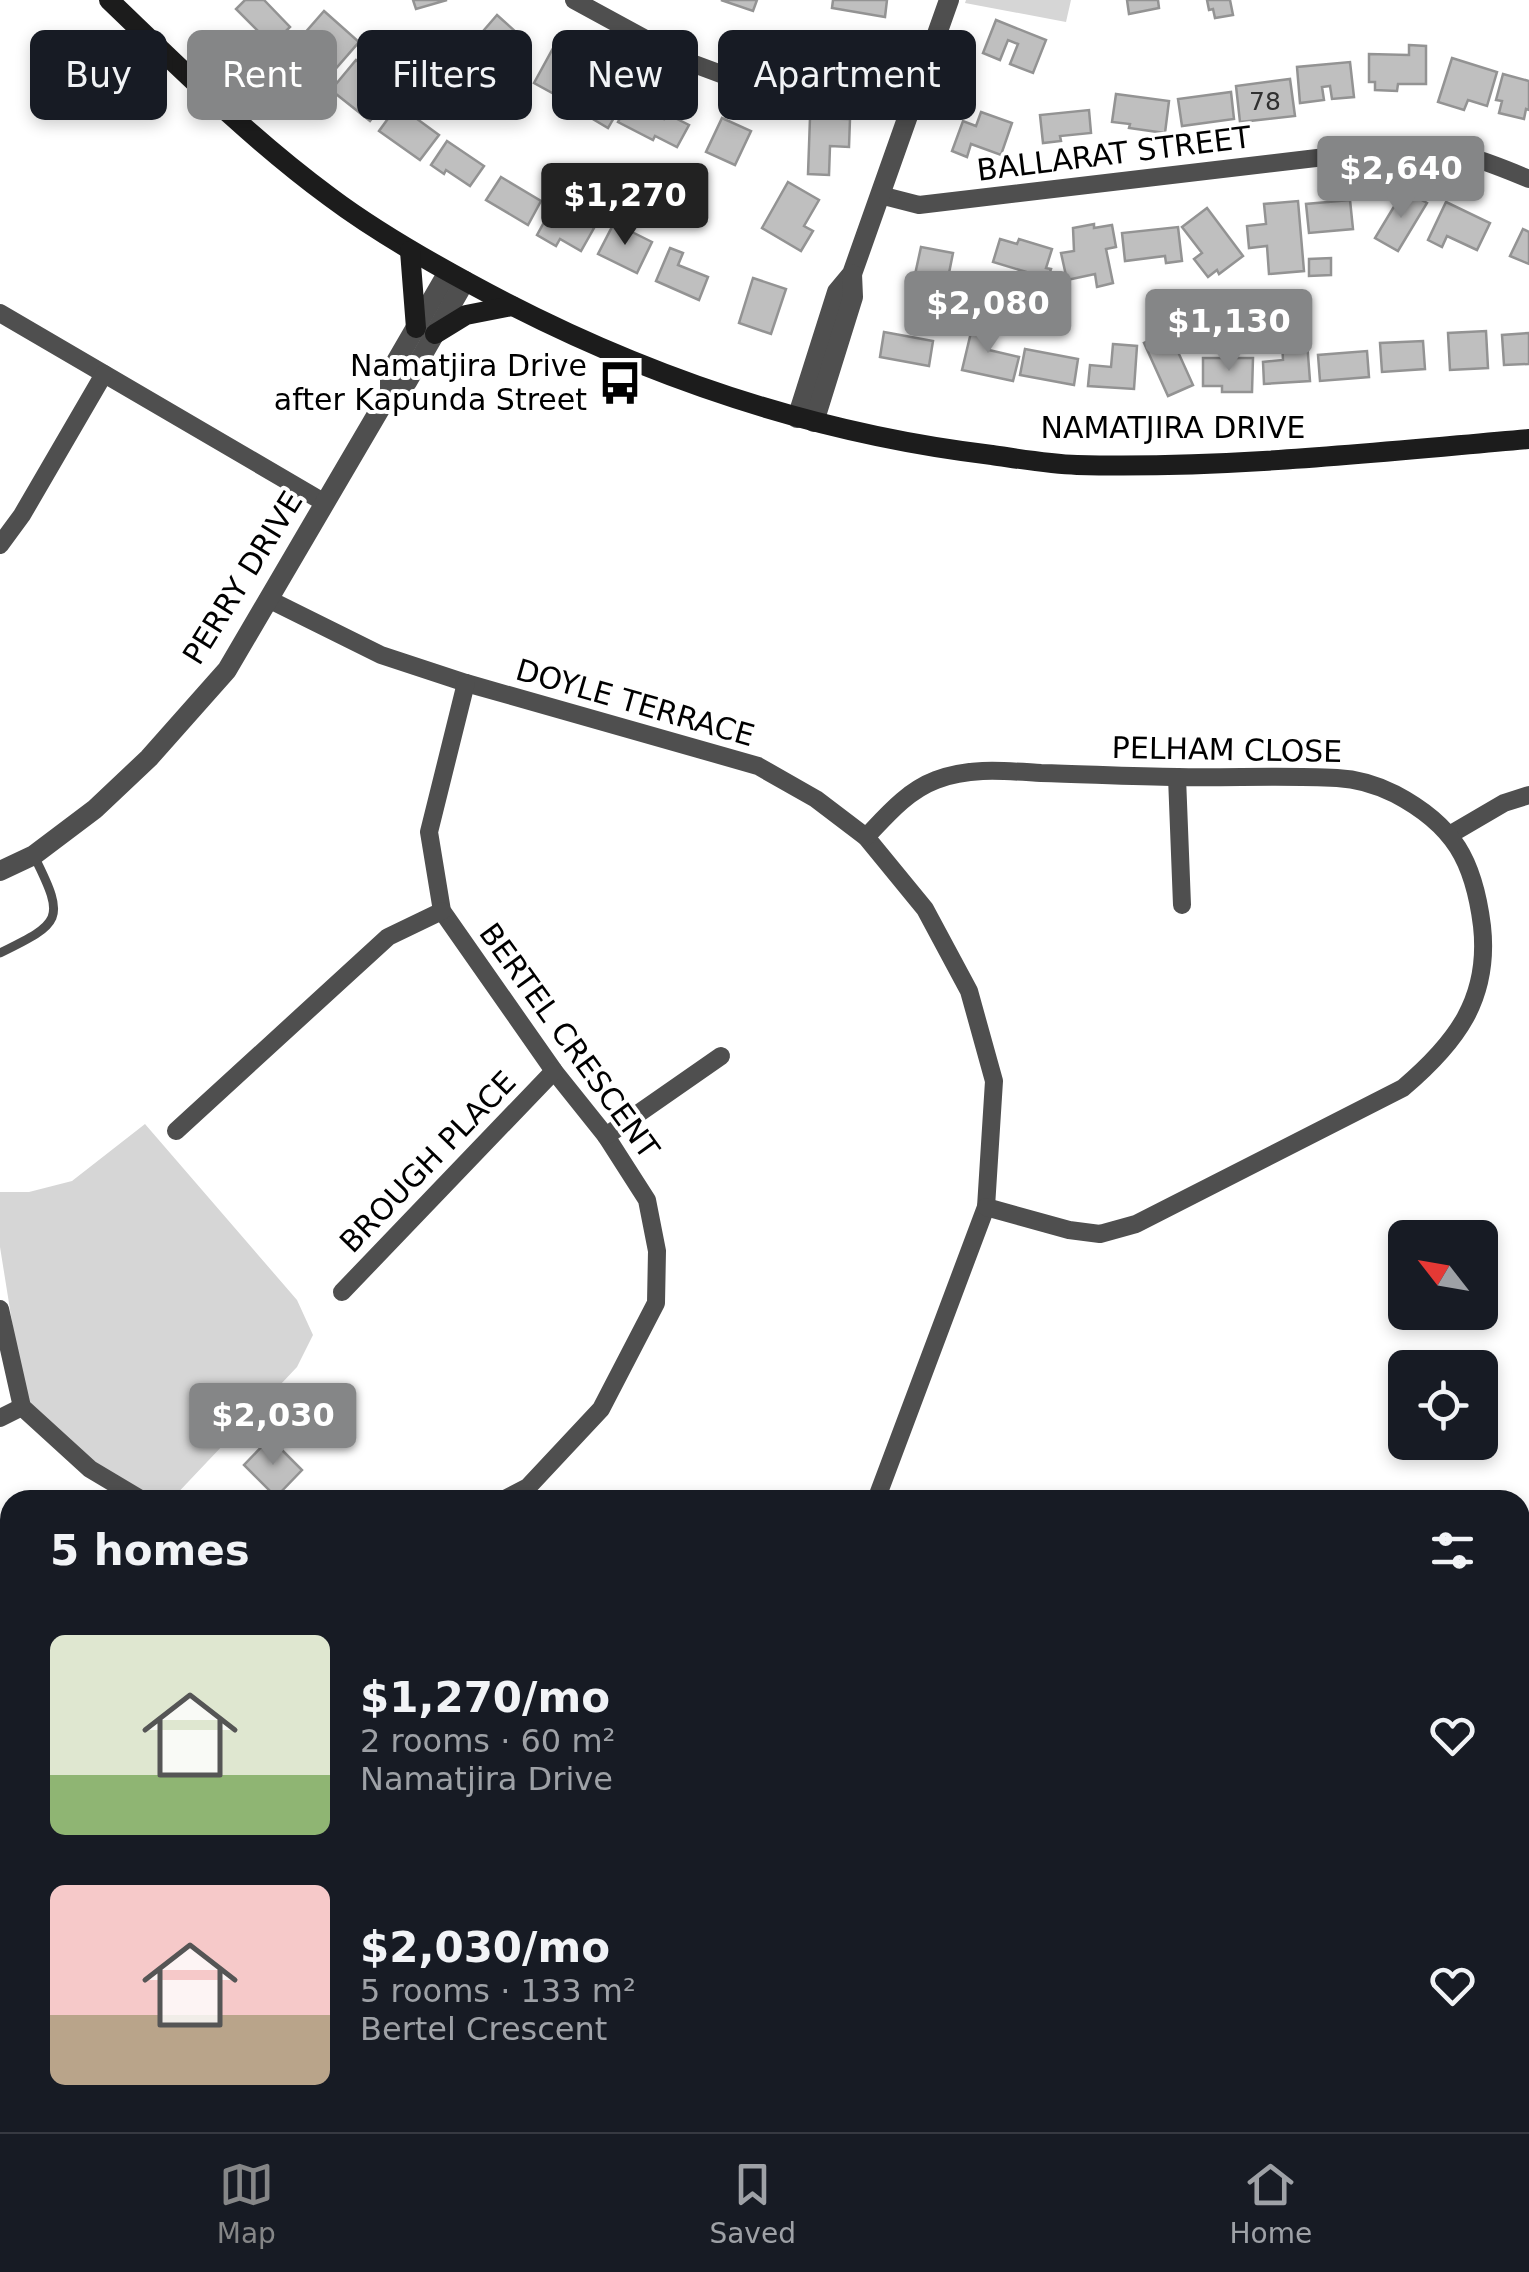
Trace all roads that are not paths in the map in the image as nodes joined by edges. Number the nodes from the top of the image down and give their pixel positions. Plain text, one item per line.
1 (109, 0) edge
2 (574, 0) edge
3 (949, 0) edge
4 (938, 30) edge
5 (718, 73) edge
6 (906, 120) edge
7 (1529, 179) edge
8 (880, 195) junction
9 (410, 251) junction
10 (457, 276) junction
11 (512, 306) junction
12 (0, 314) edge
13 (425, 331) junction
14 (104, 374) junction
15 (806, 420) junction
16 (1529, 439) edge
17 (325, 502) junction
18 (0, 544) edge
19 (268, 599) junction
20 (466, 684) junction
21 (1177, 778) junction
22 (1529, 795) edge
23 (1451, 834) junction
24 (866, 837) junction
25 (34, 855) junction
26 (0, 871) edge
27 (1182, 906) dead end
28 (442, 911) junction
29 (0, 952) edge
30 (721, 1056) dead end
31 (554, 1071) junction
32 (176, 1131) dead end
33 (606, 1136) junction
34 (986, 1207) junction
35 (342, 1292) dead end
36 (0, 1309) edge
37 (22, 1407) junction
38 (0, 1418) edge
39 (126, 1490) edge
40 (522, 1490) edge
41 (880, 1490) edge

1 - 9 main road, NAMATJIRA DRIVE
2 - 5 street
3 - 4 street
6 - 8 street
7 - 8 street, BALLARAT STREET
8 - 15 street
9 - 10 main road, NAMATJIRA DRIVE
9 - 13 main road
10 - 11 main road, NAMATJIRA DRIVE
10 - 13 street, PERRY DRIVE
11 - 13 main road
11 - 15 main road, NAMATJIRA DRIVE
12 - 14 street
13 - 17 street, PERRY DRIVE
14 - 17 street
14 - 18 street
15 - 16 main road, NAMATJIRA DRIVE
17 - 19 street, PERRY DRIVE
19 - 20 street, DOYLE TERRACE
19 - 25 street, PERRY DRIVE
20 - 24 street, DOYLE TERRACE
20 - 28 street, BERTEL CRESCENT
21 - 23 street, PELHAM CLOSE
21 - 24 street, PELHAM CLOSE
21 - 27 street
22 - 23 street
23 - 34 street, PELHAM CLOSE
24 - 34 street, DOYLE TERRACE
25 - 26 street, PERRY DRIVE
25 - 29 lane
28 - 31 street, BERTEL CRESCENT
28 - 32 street
30 - 33 street
31 - 33 street, BERTEL CRESCENT
31 - 35 street, BROUGH PLACE
33 - 40 street, BERTEL CRESCENT
34 - 41 street, DOYLE TERRACE
36 - 37 street
37 - 38 street
37 - 39 street

